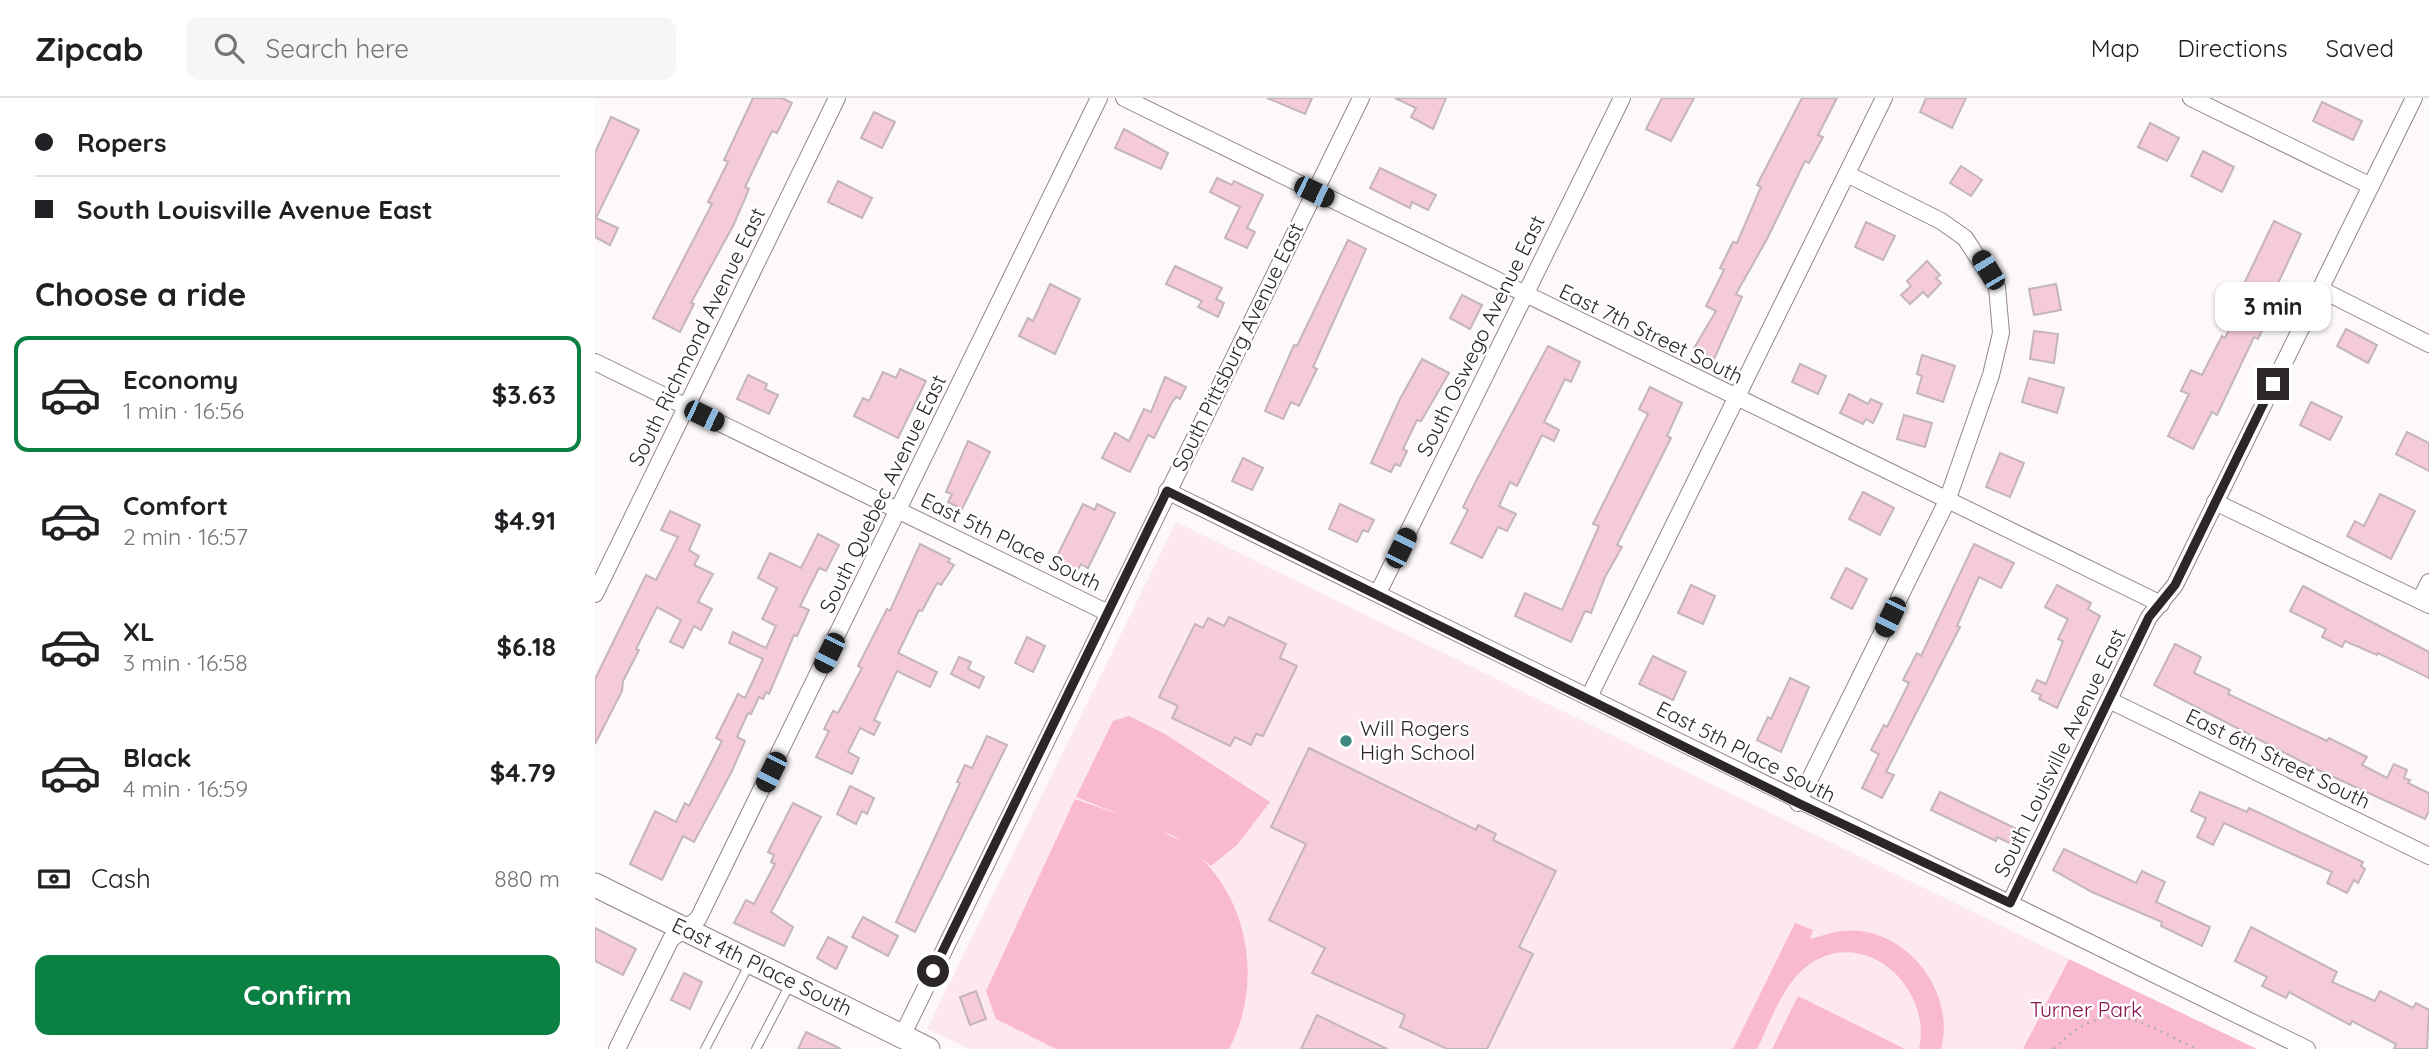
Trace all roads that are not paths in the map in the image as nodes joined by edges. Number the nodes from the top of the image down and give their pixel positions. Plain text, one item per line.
1 (837, 98) edge
2 (1099, 98) edge
3 (1124, 98) edge
4 (1361, 98) edge
5 (1622, 98) edge
6 (1884, 98) edge
7 (2191, 98) edge
8 (2414, 98) edge
9 (1847, 174) junction
10 (2371, 186) junction
11 (1314, 192) junction
12 (2320, 289) junction
13 (1525, 295) junction
14 (2429, 344) edge
15 (595, 362) edge
16 (1735, 399) junction
17 (687, 407) junction
18 (1167, 491) junction
19 (1947, 501) junction
20 (2215, 502) junction
21 (899, 511) junction
22 (2429, 582) edge
23 (1378, 593) junction
24 (595, 594) edge
25 (2424, 603) edge
26 (2161, 604) junction
27 (1108, 613) junction
28 (1589, 697) junction
29 (2109, 700) junction
30 (1798, 803) junction
31 (2429, 856) edge
32 (595, 885) edge
33 (2010, 903) junction
34 (684, 929) junction
35 (751, 962) junction
36 (791, 982) junction
37 (898, 1042) edge
38 (621, 1048) edge
39 (705, 1049) edge
40 (756, 1049) edge
41 (929, 1049) edge
42 (2307, 1049) edge

1 - 17 street, South Richmond Avenue East
2 - 21 street, South Quebec Avenue East
3 - 11 street, East 7th Street South
4 - 11 street, South Pittsburg Avenue East
5 - 13 street, South Oswego Avenue East
6 - 9 street
7 - 10 street
8 - 10 street, South Louisville Avenue East
9 - 16 street
9 - 19 street
10 - 12 street, South Louisville Avenue East
11 - 13 street, East 7th Street South
11 - 18 street, South Pittsburg Avenue East
12 - 14 street
12 - 20 street, South Louisville Avenue East
13 - 16 street, East 7th Street South
13 - 23 street, South Oswego Avenue East
15 - 17 street, East 5th Place South
16 - 19 street, East 7th Street South
16 - 28 street
17 - 21 street, East 5th Place South
17 - 24 street, South Richmond Avenue East
18 - 23 street, East 5th Place South
18 - 27 street, South Pittsburg Avenue East
19 - 26 street, East 7th Street South
19 - 30 street
20 - 25 street
20 - 26 street, South Louisville Avenue East
21 - 27 street, East 5th Place South
21 - 34 street, South Quebec Avenue East
22 - 25 street
23 - 28 street, East 5th Place South
26 - 29 street, South Louisville Avenue East
27 - 37 street, South Pittsburg Avenue East
28 - 30 street, East 5th Place South
29 - 31 street, East 6th Street South
29 - 33 street, South Louisville Avenue East
30 - 33 street, East 5th Place South
32 - 34 street, East 4th Place South
33 - 42 street, East 5th Place South
34 - 35 street, East 4th Place South
34 - 38 street, South Quebec Avenue East
35 - 36 street, East 4th Place South
35 - 39 lane
36 - 37 street, East 4th Place South
36 - 40 lane
37 - 41 street, East 4th Place South

